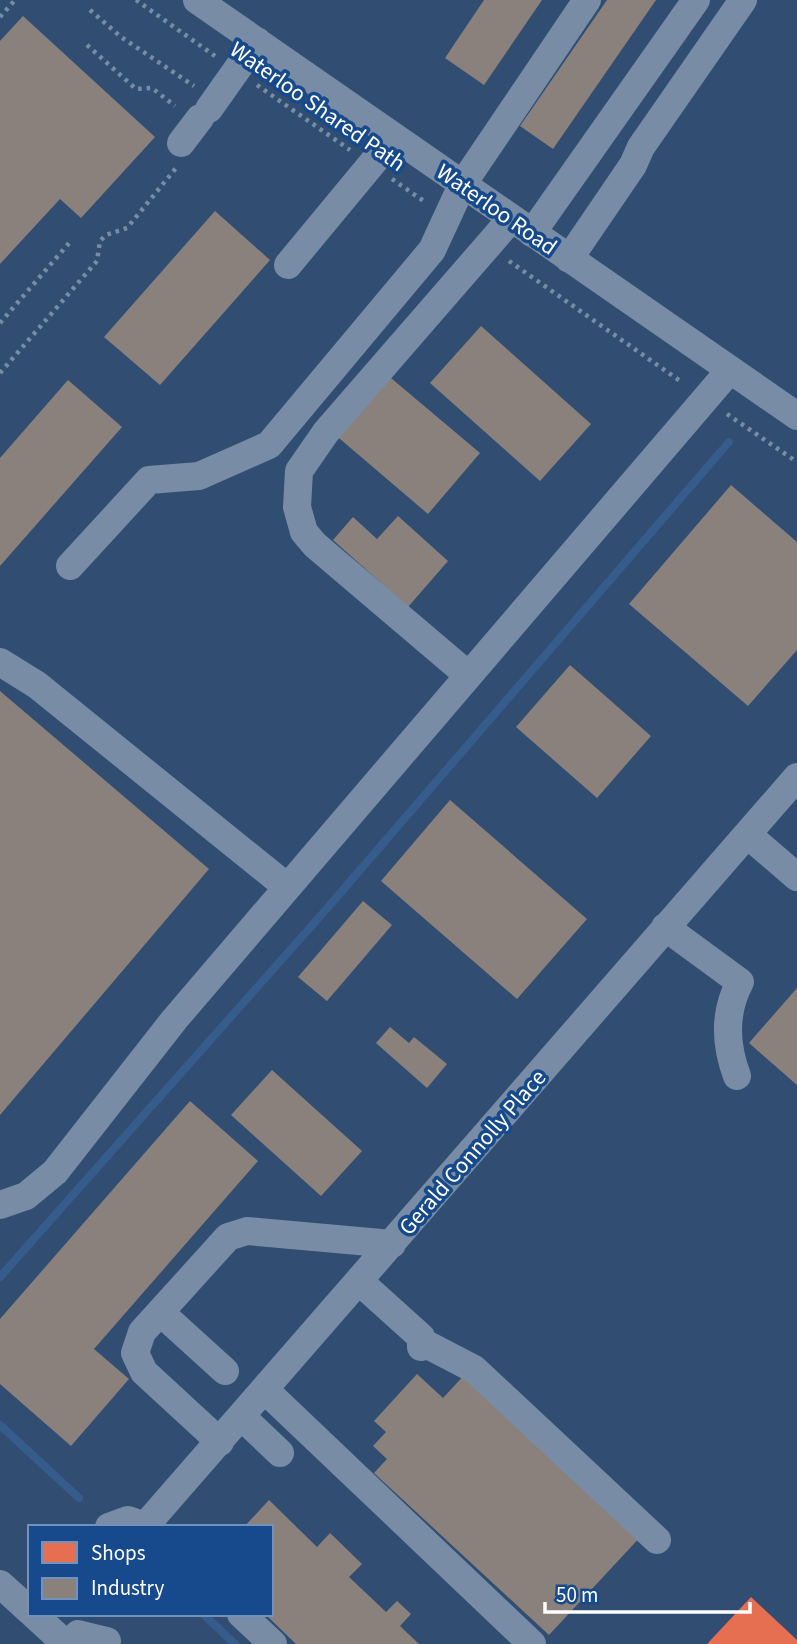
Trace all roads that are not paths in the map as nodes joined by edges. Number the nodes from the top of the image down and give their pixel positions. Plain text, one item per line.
1 (587, 0) edge
2 (696, 0) edge
3 (743, 0) edge
4 (212, 4) edge
5 (257, 41) junction
6 (394, 137) junction
7 (180, 151) road end
8 (462, 185) junction
9 (521, 226) junction
10 (569, 259) junction
11 (288, 265) dead end
12 (730, 370) junction
13 (797, 416) edge
14 (70, 566) dead end
15 (0, 662) edge
16 (468, 675) junction
17 (797, 777) edge
18 (748, 835) junction
19 (797, 877) edge
20 (287, 887) junction
21 (665, 927) junction
22 (737, 1076) dead end
23 (0, 1205) edge
24 (392, 1244) junction
25 (360, 1282) junction
26 (160, 1312) junction
27 (225, 1371) dead end
28 (265, 1390) junction
29 (242, 1417) junction
30 (220, 1442) junction
31 (280, 1453) dead end
32 (114, 1525) edge
33 (144, 1525) edge
34 (148, 1525) edge
35 (657, 1540) dead end
36 (0, 1584) edge
37 (28, 1609) edge
38 (35, 1616) edge
39 (243, 1616) edge
40 (109, 1633) edge
41 (67, 1644) edge
42 (273, 1644) edge
43 (532, 1644) edge

1 - 8 street
2 - 9 street
3 - 10 street
4 - 5 street, Waterloo Road
5 - 6 street, Waterloo Road
5 - 7 street
6 - 8 street, Waterloo Road
6 - 11 street
8 - 9 street, Waterloo Road
8 - 14 street
9 - 10 street, Waterloo Road
9 - 16 street
10 - 12 street, Waterloo Road
12 - 13 street, Waterloo Road
12 - 16 street
15 - 20 street
16 - 20 street
17 - 18 street, Gerald Connolly Place
18 - 19 street
18 - 21 street, Gerald Connolly Place
20 - 23 street
21 - 22 street
21 - 24 street, Gerald Connolly Place
24 - 25 street, Gerald Connolly Place
24 - 26 street
25 - 28 street, Gerald Connolly Place
25 - 35 street
26 - 27 street
26 - 30 street
28 - 29 street, Gerald Connolly Place
28 - 43 street
29 - 30 street, Gerald Connolly Place
29 - 31 street
30 - 34 street, Gerald Connolly Place
32 - 33 street
36 - 37 street
38 - 41 street
39 - 42 street
40 - 41 street

